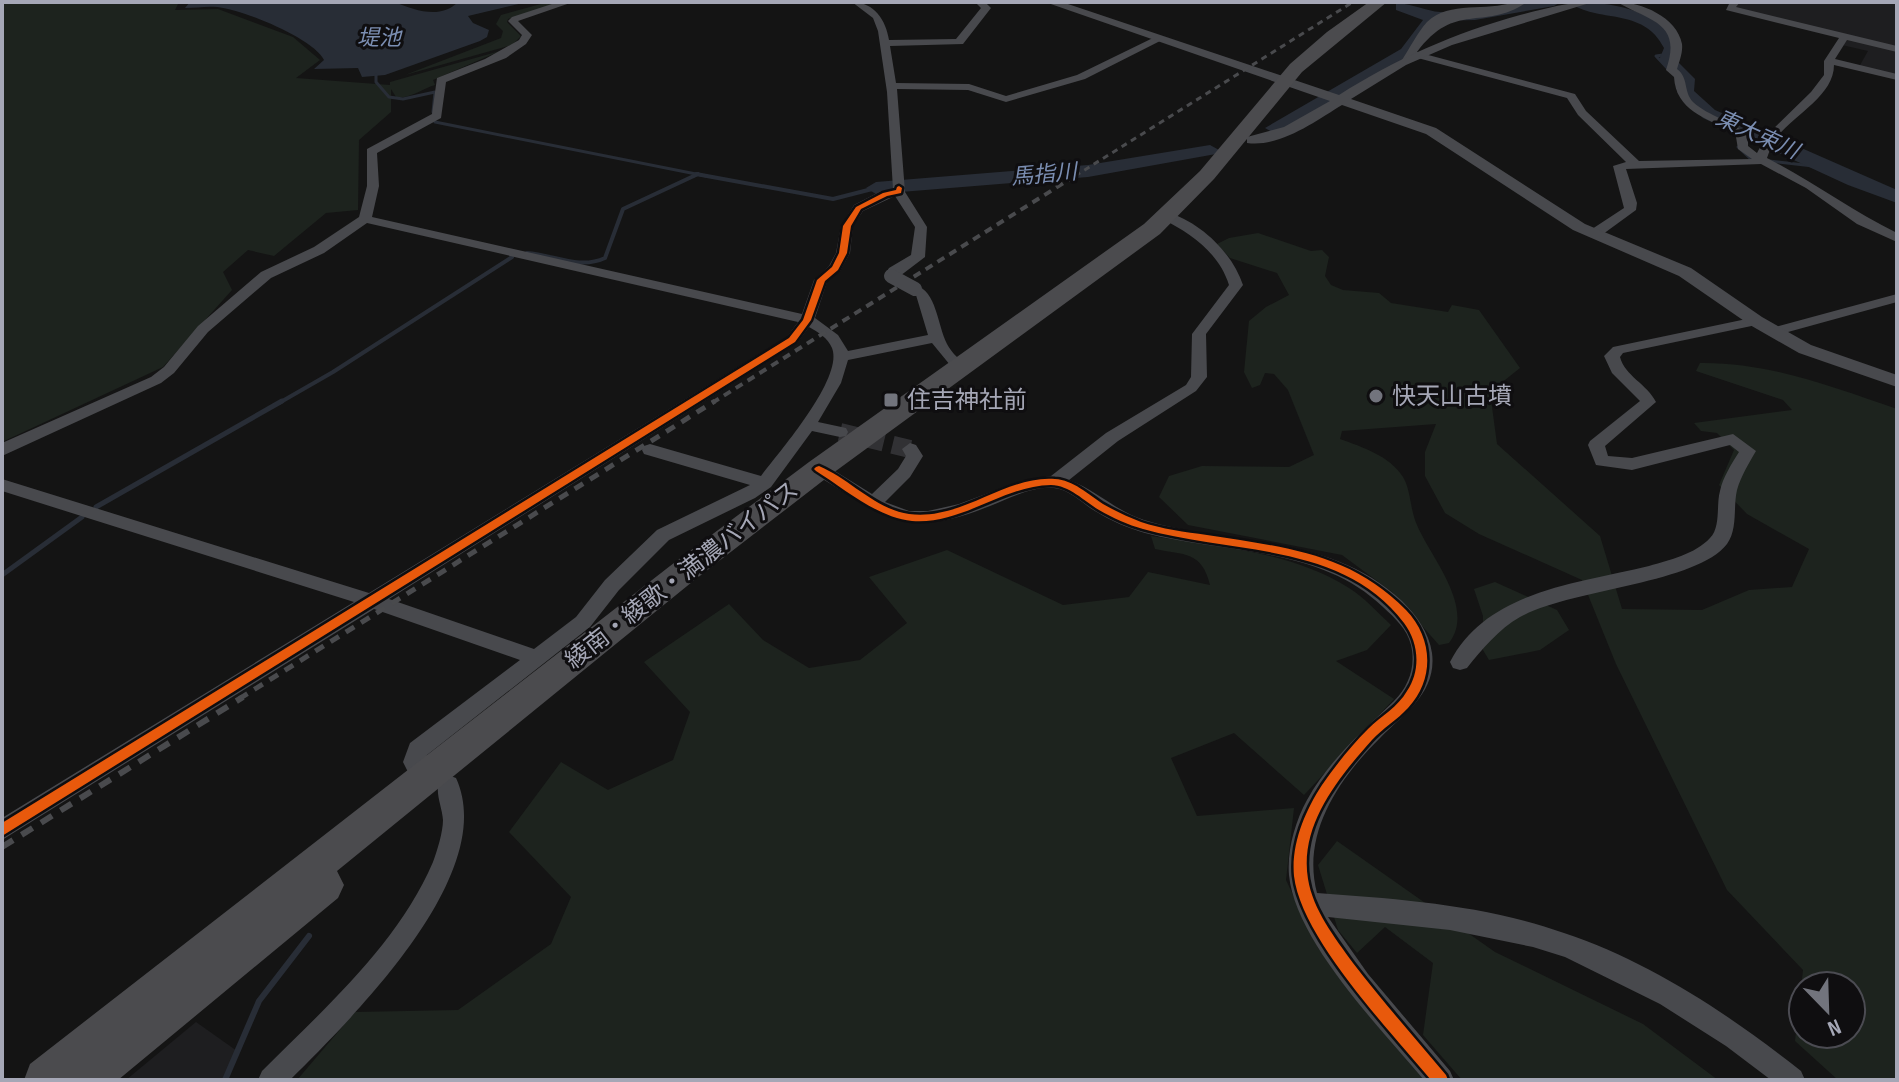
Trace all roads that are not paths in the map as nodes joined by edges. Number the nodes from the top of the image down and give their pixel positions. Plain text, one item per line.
1 (568, 2) edge
2 (857, 2) edge
3 (980, 2) edge
4 (1051, 2) edge
5 (1379, 2) edge
6 (1394, 2) edge
7 (1522, 2) edge
8 (1622, 2) edge
9 (1735, 2) edge
10 (1583, 3) edge
11 (1844, 37) junction
12 (1161, 38) junction
13 (886, 43) junction
14 (1897, 49) edge
15 (1412, 58) junction
16 (1829, 61) junction
17 (1897, 77) edge
18 (1291, 82) junction
19 (891, 86) junction
20 (1334, 97) junction
21 (1252, 140) junction
22 (1760, 160) junction
23 (1635, 164) junction
24 (899, 188) junction
25 (1173, 218) junction
26 (365, 219) junction
27 (1594, 234) junction
28 (1897, 238) edge
29 (1897, 298) edge
30 (807, 320) junction
31 (1756, 321) junction
32 (1773, 332) junction
33 (937, 338) junction
34 (841, 357) junction
35 (960, 368) junction
36 (1897, 381) edge
37 (809, 425) junction
38 (840, 432) tunnel mouth
39 (910, 449) dead end
40 (2, 450) edge
41 (650, 450) dead end
42 (826, 473) junction
43 (1055, 482) junction
44 (765, 483) junction
45 (2, 485) edge
46 (874, 502) junction
47 (370, 600) junction
48 (538, 658) junction
49 (1460, 662) dead end
50 (435, 782) junction
51 (2, 830) edge
52 (1310, 904) junction
53 (46, 1080) edge
54 (83, 1080) edge
55 (271, 1080) edge
56 (1441, 1080) edge
57 (1792, 1080) edge

1 - 26 street
2 - 13 street
3 - 13 street
4 - 12 street
5 - 18 highway, 綾南・綾歌・満濃バイパス
6 - 18 highway, 綾南・綾歌・満濃バイパス
7 - 15 street
8 - 22 street
9 - 11 street
10 - 15 street
11 - 14 street
11 - 16 street
12 - 18 street
12 - 19 street
13 - 19 street
15 - 20 street
15 - 23 street
16 - 17 street
16 - 22 street
18 - 20 street
18 - 21 highway, 綾南・綾歌・満濃バイパス
18 - 25 highway, 綾南・綾歌・満濃バイパス
19 - 24 street
20 - 21 street
20 - 27 street
21 - 25 highway, 綾南・綾歌・満濃バイパス
22 - 23 street
22 - 28 street
23 - 27 street
24 - 30 street
24 - 33 street, bridge
25 - 35 highway, 綾南・綾歌・満濃バイパス
25 - 42 highway, 綾南・綾歌・満濃バイパス
25 - 43 street
26 - 30 street
26 - 40 street
27 - 31 street
29 - 32 street
30 - 34 street
30 - 47 street
31 - 32 street
31 - 49 street
32 - 36 street
33 - 34 street
33 - 35 street
34 - 37 street
35 - 42 highway, 綾南・綾歌・満濃バイパス
37 - 38 street
37 - 44 street
39 - 46 street
41 - 44 street
42 - 46 street
42 - 50 highway, 綾南・綾歌・満濃バイパス
43 - 46 street
43 - 52 street
44 - 48 street
45 - 47 street
47 - 48 street
47 - 51 street
48 - 50 street
50 - 53 highway, 綾南・綾歌・満濃バイパス
50 - 54 highway, 綾南・綾歌・満濃バイパス
50 - 55 street
52 - 56 street
52 - 57 street

